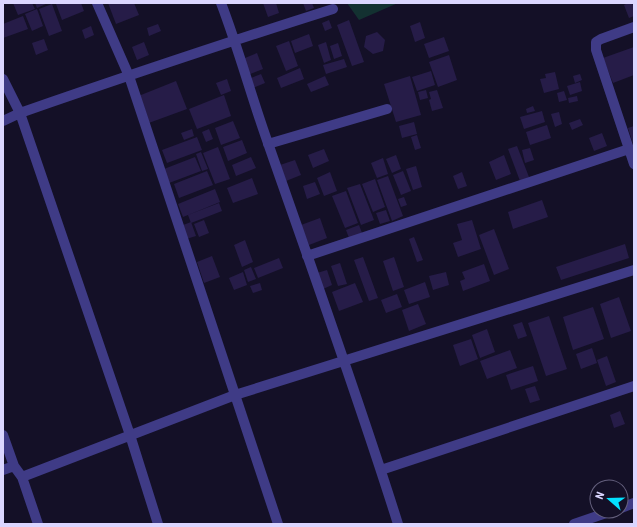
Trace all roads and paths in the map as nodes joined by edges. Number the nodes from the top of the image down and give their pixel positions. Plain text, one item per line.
1 (97, 3) edge
2 (222, 3) edge
3 (333, 9) dead end
4 (634, 27) edge
5 (235, 40) junction
6 (129, 76) junction
7 (3, 79) edge
8 (387, 109) dead end
9 (20, 113) junction
10 (3, 121) edge
11 (268, 144) junction
12 (629, 149) junction
13 (634, 164) edge
14 (307, 256) junction
15 (634, 270) edge
16 (344, 360) junction
17 (634, 386) edge
18 (235, 395) junction
19 (3, 435) edge
20 (130, 435) junction
21 (14, 466) junction
22 (3, 470) edge
23 (381, 470) junction
24 (22, 477) junction
25 (589, 519) edge
26 (38, 524) edge
27 (158, 524) edge
28 (278, 524) edge
29 (398, 524) edge
30 (574, 524) edge

1 - 6 street
2 - 5 street
3 - 5 street
4 - 12 street
5 - 6 street
5 - 11 street
6 - 9 street
6 - 18 street
7 - 9 street
8 - 11 street
9 - 10 street
9 - 20 street
11 - 14 street
12 - 13 street
12 - 14 street
14 - 16 street
15 - 16 street
16 - 18 street
16 - 23 street
17 - 23 street
18 - 20 street
18 - 28 street
19 - 21 street
20 - 24 street
20 - 27 street
21 - 22 street
21 - 24 street
23 - 29 street
24 - 26 street
25 - 30 street

